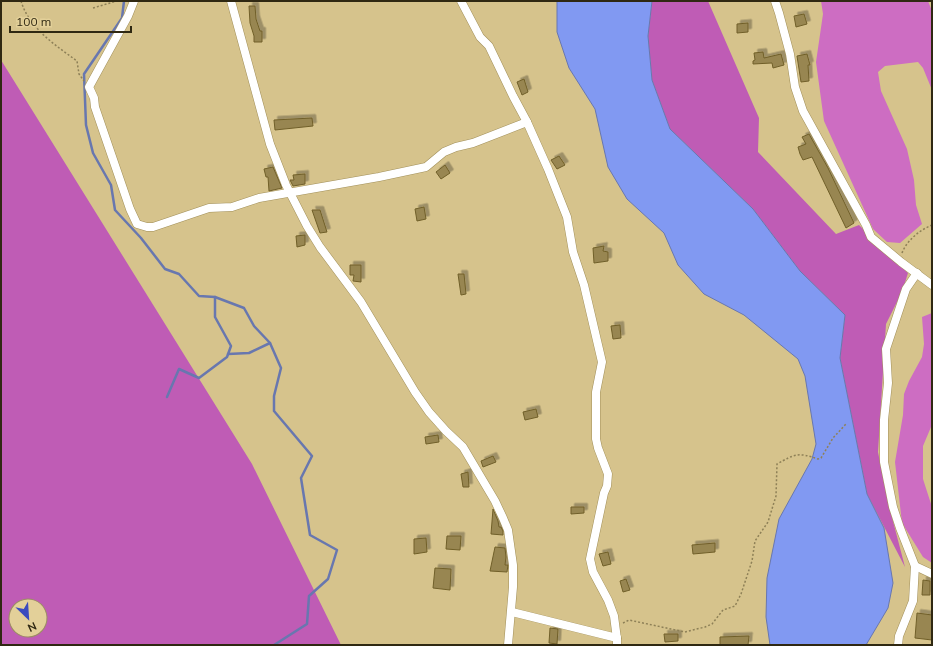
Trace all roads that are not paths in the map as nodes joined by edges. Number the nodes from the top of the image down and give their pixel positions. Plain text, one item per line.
1 (134, 1) edge
2 (231, 1) edge
3 (461, 1) edge
4 (775, 1) edge
5 (527, 122) junction
6 (290, 192) junction
7 (918, 274) junction
8 (932, 285) edge
9 (915, 566) junction
10 (932, 574) edge
11 (512, 612) junction
12 (617, 642) edge
13 (508, 645) edge
14 (898, 645) edge

1 - 6 street
2 - 6 street
3 - 5 street
4 - 7 street
5 - 6 street
5 - 12 street
6 - 11 street
7 - 8 street
7 - 9 street
9 - 10 street
9 - 14 street
11 - 12 street
11 - 13 street

